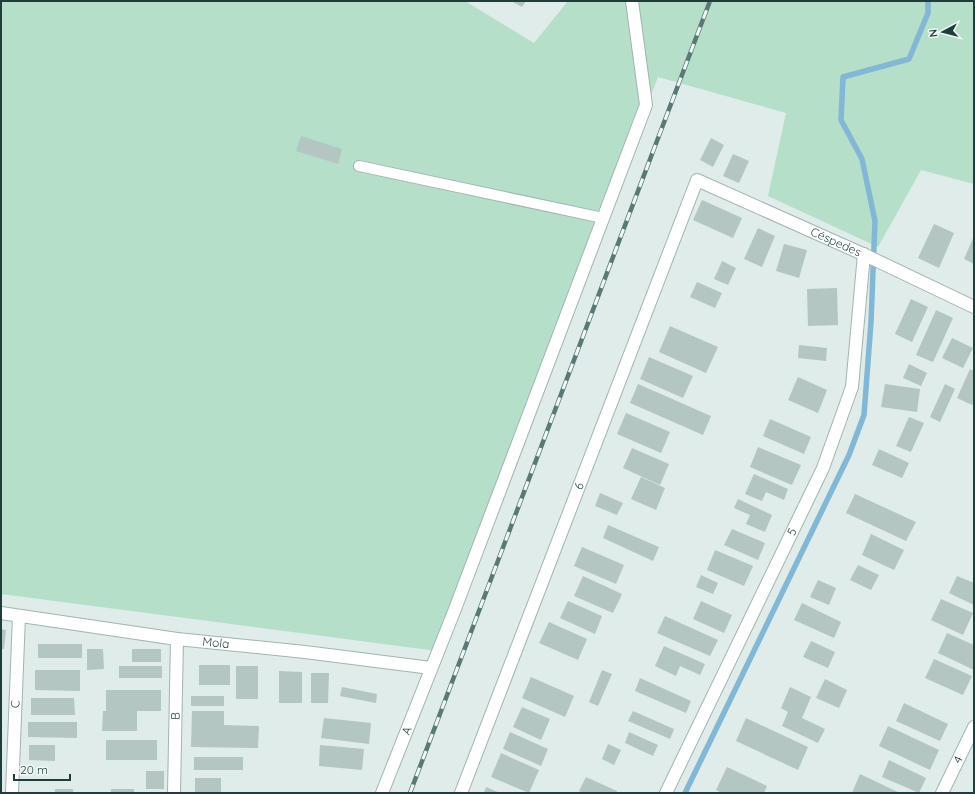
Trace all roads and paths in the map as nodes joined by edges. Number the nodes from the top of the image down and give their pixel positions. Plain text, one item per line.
1 (632, 1) edge
2 (360, 166) dead end
3 (697, 180) joint
4 (603, 218) junction
5 (864, 255) junction
6 (974, 307) edge
7 (1, 613) edge
8 (19, 616) junction
9 (177, 639) junction
10 (431, 668) junction
11 (974, 727) edge
12 (12, 793) edge
13 (174, 793) edge
14 (382, 793) edge
15 (461, 793) edge
16 (666, 793) edge
17 (942, 793) edge

1 - 4 street, A
2 - 4 lane
3 - 5 street, Céspedes
3 - 15 street, 6
4 - 10 street, A
5 - 6 street, Céspedes
5 - 16 street, 5
7 - 8 street, Mola
8 - 9 street, Mola
8 - 12 street, C
9 - 10 street, Mola
9 - 13 street, B
10 - 14 street, A
11 - 17 street, 4

